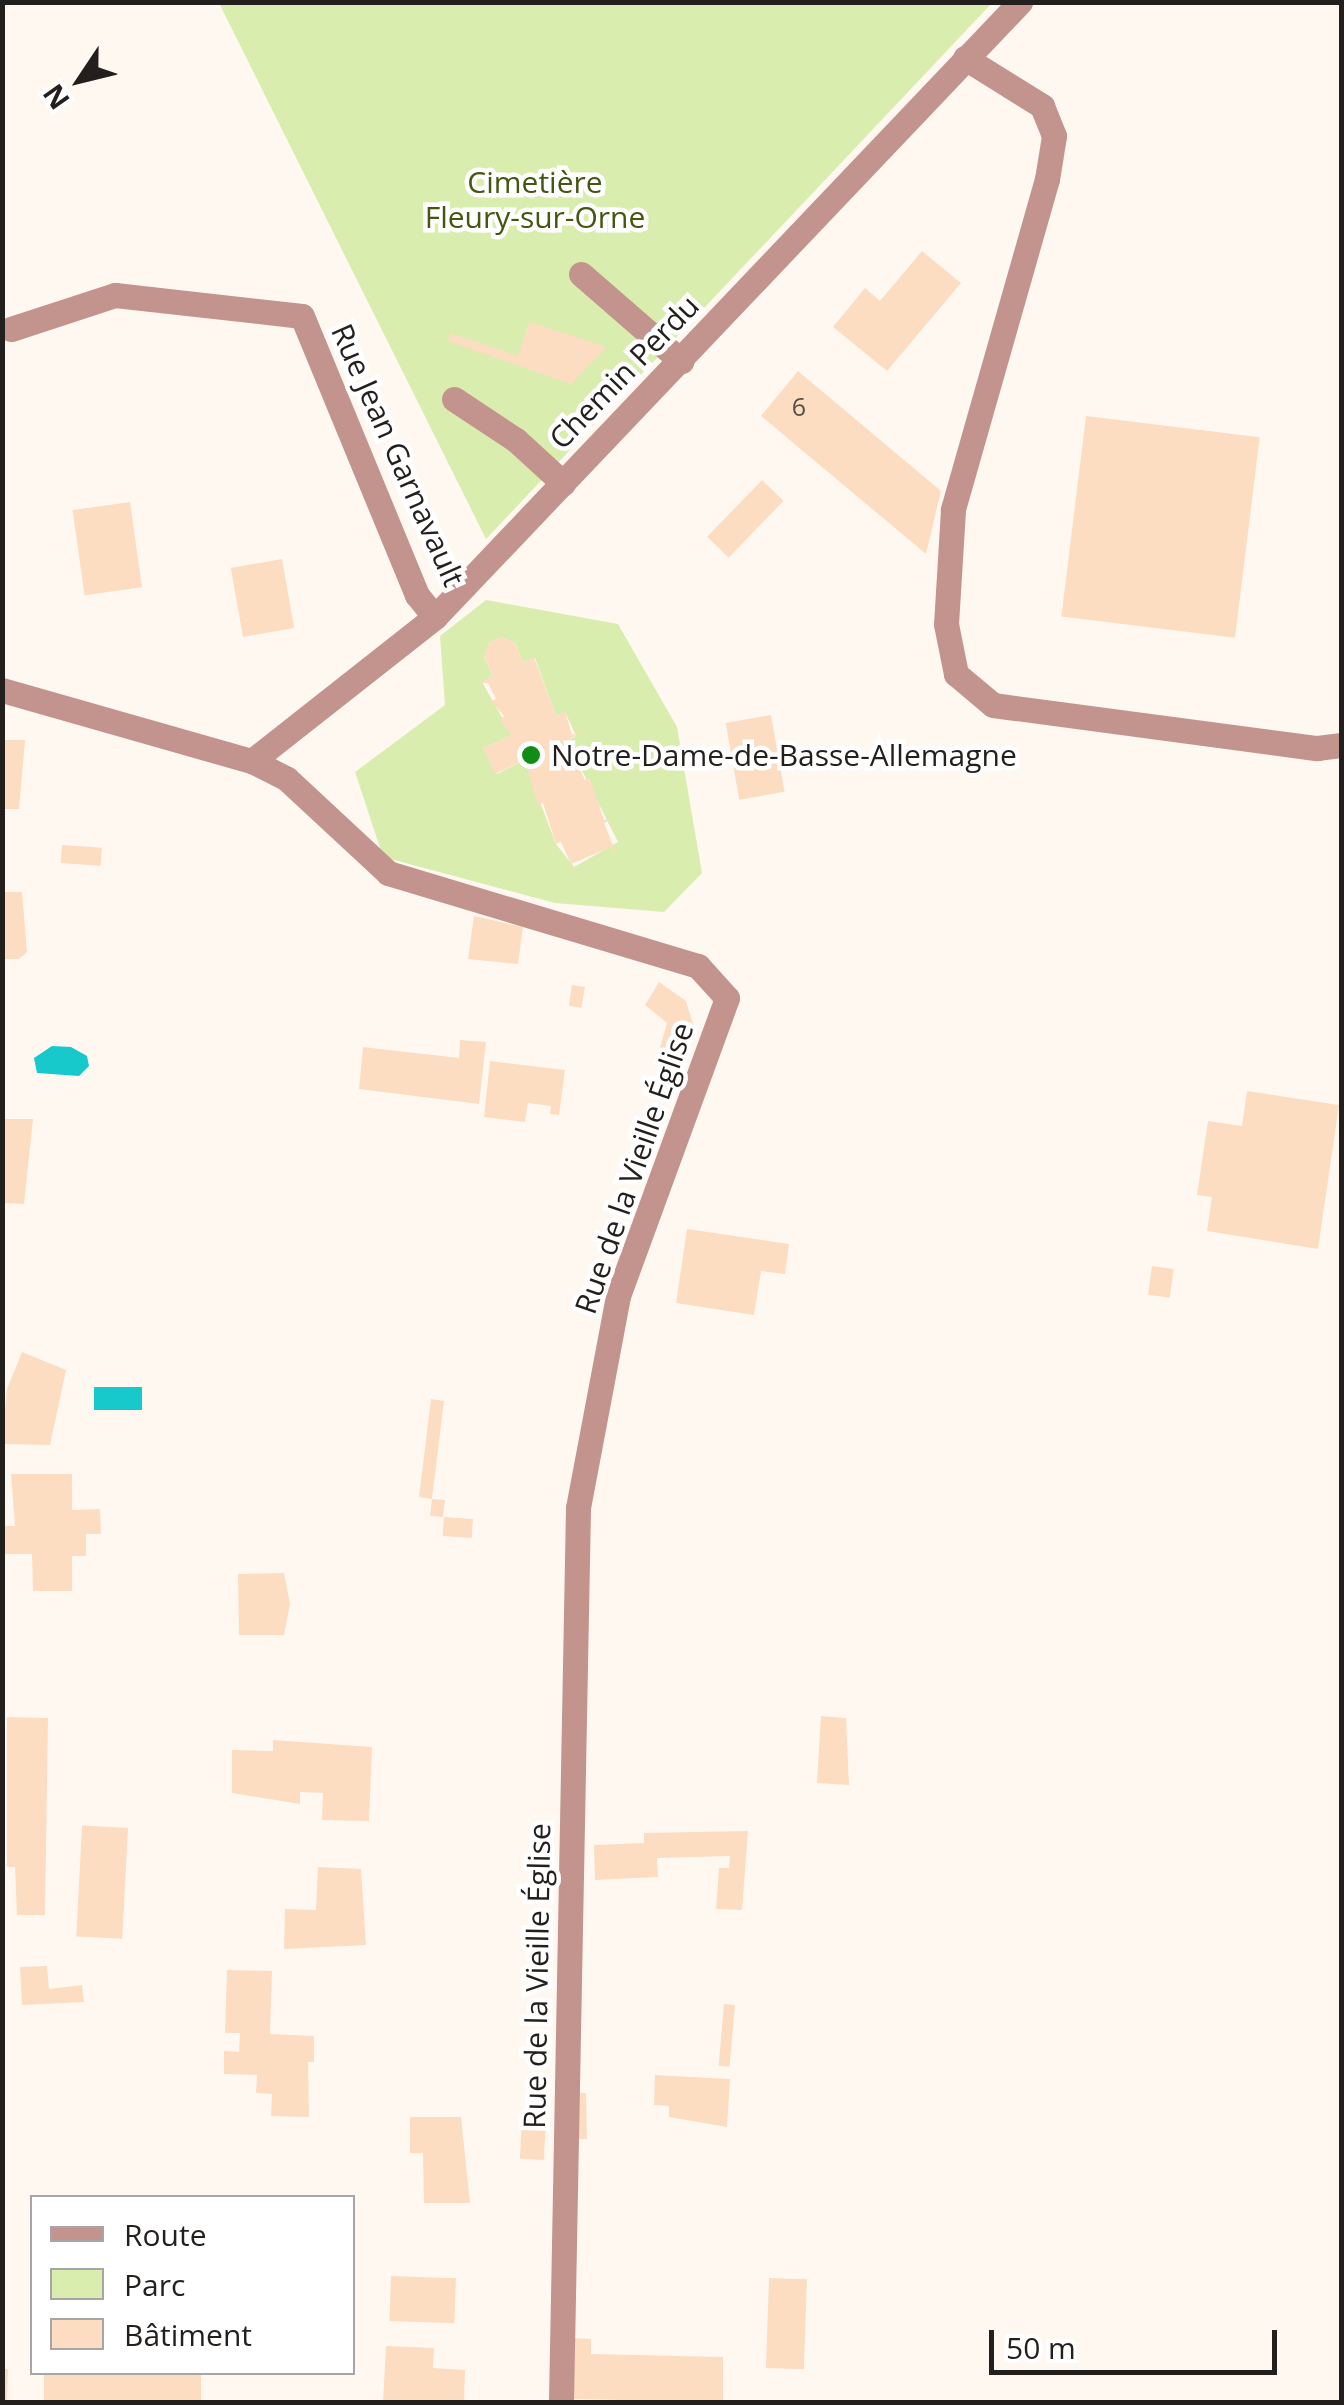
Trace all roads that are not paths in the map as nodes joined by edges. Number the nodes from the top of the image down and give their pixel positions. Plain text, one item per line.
1 (1020, 2) edge
2 (965, 58) junction
3 (580, 274) dead end
4 (11, 329) dead end
5 (681, 361) junction
6 (454, 399) dead end
7 (563, 483) junction
8 (435, 617) junction
9 (2, 690) edge
10 (1342, 745) edge
11 (252, 761) junction
12 (561, 2402) edge

1 - 2 street, Chemin Perdu
2 - 5 street, Chemin Perdu
2 - 10 street
3 - 5 street
4 - 8 street, Rue Jean Garnavault
5 - 7 street, Chemin Perdu
6 - 7 street
7 - 8 street, Chemin Perdu
8 - 11 street, Chemin Perdu
9 - 11 street, Rue de la Vieille Église
11 - 12 street, Rue de la Vieille Église

